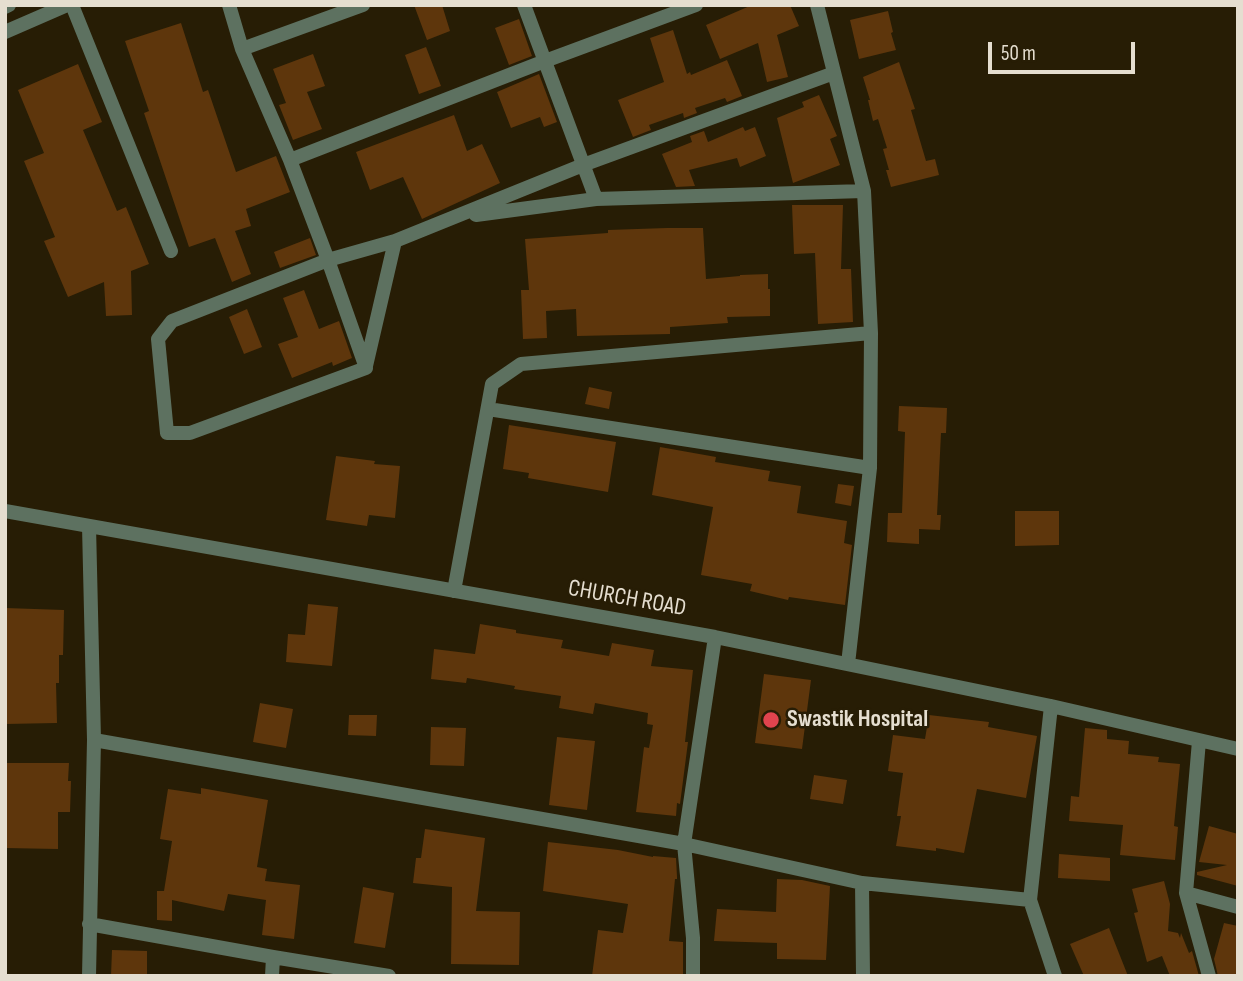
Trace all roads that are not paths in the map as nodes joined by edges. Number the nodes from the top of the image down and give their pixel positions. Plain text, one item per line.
1 (67, 5) edge
2 (72, 5) edge
3 (229, 5) edge
4 (363, 5) edge
5 (524, 5) edge
6 (696, 5) edge
7 (817, 5) edge
8 (5, 32) edge
9 (242, 50) junction
10 (545, 61) junction
11 (834, 73) junction
12 (290, 160) junction
13 (583, 165) junction
14 (864, 191) junction
15 (596, 199) junction
16 (457, 217) junction
17 (395, 241) junction
18 (171, 251) dead end
19 (328, 260) junction
20 (871, 333) junction
21 (366, 368) junction
22 (488, 409) junction
23 (870, 468) junction
24 (5, 511) edge
25 (89, 526) junction
26 (454, 591) junction
27 (715, 637) junction
28 (848, 664) junction
29 (1051, 706) junction
30 (94, 740) junction
31 (1199, 741) junction
32 (1238, 749) edge
33 (684, 844) junction
34 (862, 883) junction
35 (1186, 893) junction
36 (1030, 900) junction
37 (1238, 907) edge
38 (89, 924) junction
39 (273, 957) junction
40 (362, 974) edge
41 (89, 976) edge
42 (272, 976) edge
43 (389, 976) edge
44 (694, 976) edge
45 (863, 976) edge
46 (1055, 976) edge
47 (1209, 976) edge

1 - 8 street
2 - 18 street
3 - 9 street
4 - 9 street
5 - 10 street
6 - 10 street
7 - 11 street
9 - 12 street
10 - 12 street
10 - 13 street
11 - 13 street
11 - 14 street
12 - 19 street
13 - 15 street
13 - 16 street
14 - 15 street
14 - 20 street
15 - 16 street
16 - 17 street
17 - 19 street
17 - 21 street
19 - 21 street
19 - 21 street
20 - 22 street
20 - 23 street
22 - 23 street
22 - 26 street
23 - 28 street
24 - 25 street, CHURCH ROAD
25 - 26 street, CHURCH ROAD
25 - 30 street
26 - 27 street, CHURCH ROAD
27 - 28 street, CHURCH ROAD
27 - 33 street
28 - 29 street, CHURCH ROAD
29 - 31 street, CHURCH ROAD
29 - 36 street
30 - 33 street
30 - 38 street
31 - 32 street, CHURCH ROAD
31 - 35 street
33 - 34 street
33 - 44 street
34 - 36 street
34 - 45 street
35 - 37 street
35 - 47 street
36 - 46 street
38 - 39 street
38 - 41 street
39 - 40 street
39 - 42 street
40 - 43 street

